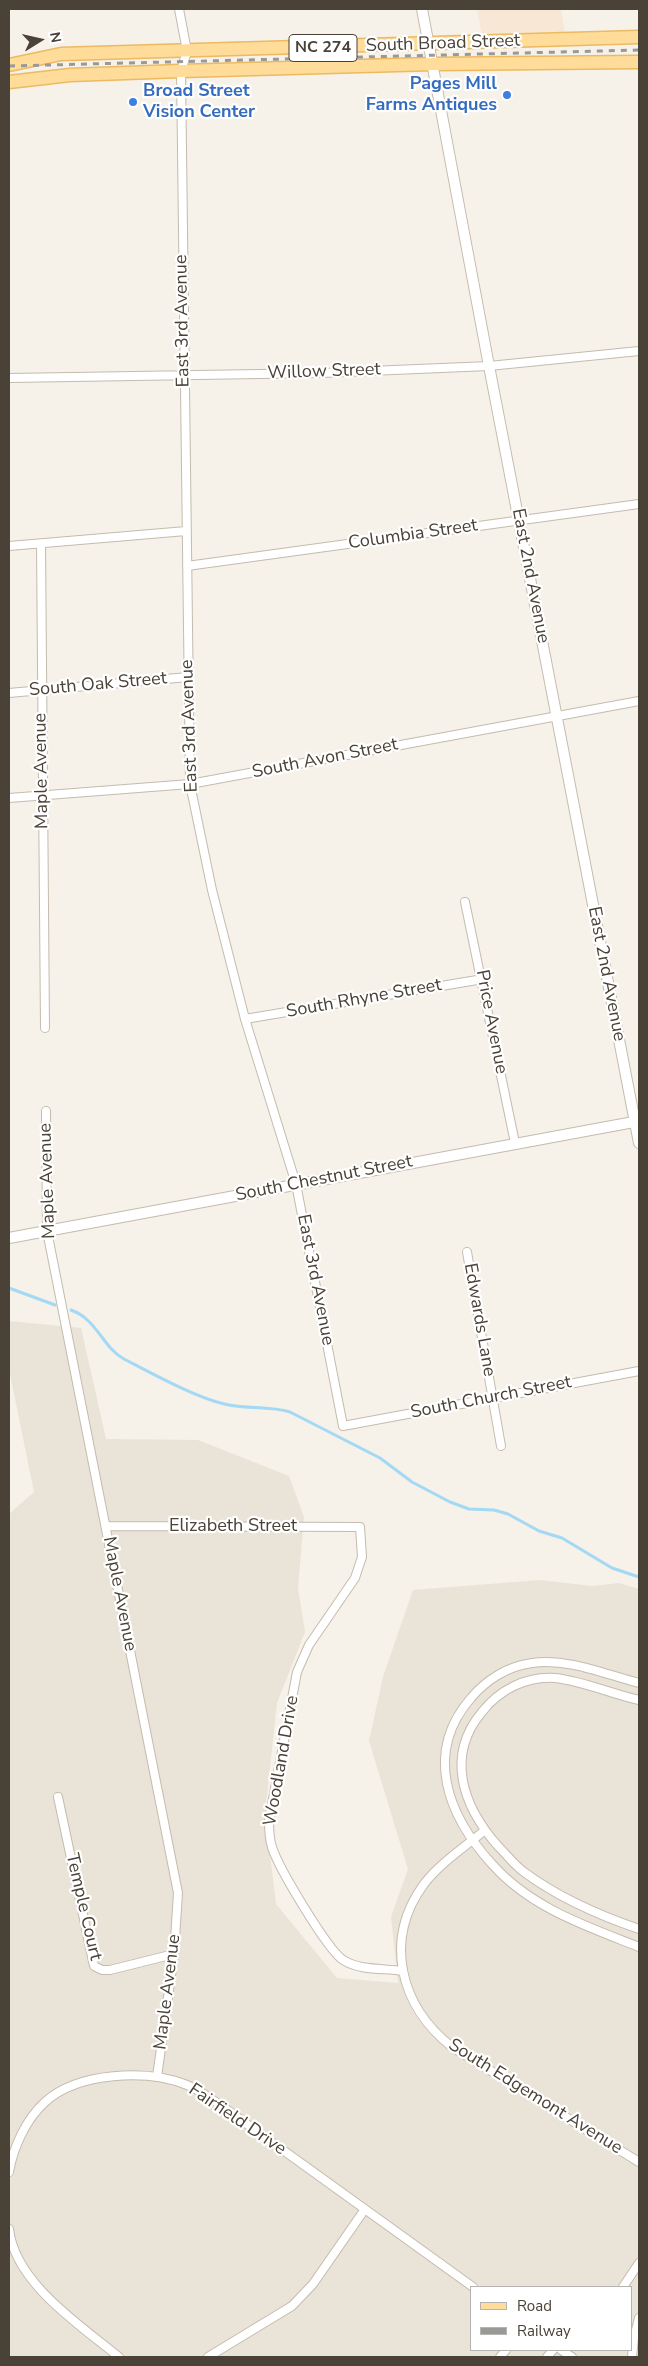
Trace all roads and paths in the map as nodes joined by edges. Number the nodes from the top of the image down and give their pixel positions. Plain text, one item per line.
1 (179, 9) edge
2 (422, 9) edge
3 (639, 37) edge
4 (429, 45) junction
5 (187, 51) junction
6 (639, 62) edge
7 (433, 64) junction
8 (9, 65) edge
9 (181, 70) junction
10 (9, 82) edge
11 (639, 351) edge
12 (489, 366) junction
13 (184, 376) junction
14 (9, 378) edge
15 (639, 504) edge
16 (519, 521) junction
17 (186, 531) junction
18 (41, 544) junction
19 (9, 546) edge
20 (187, 566) junction
21 (188, 677) junction
22 (41, 691) junction
23 (9, 694) edge
24 (639, 701) edge
25 (556, 716) junction
26 (190, 784) junction
27 (42, 795) junction
28 (9, 798) edge
29 (466, 902) dead end
30 (483, 979) junction
31 (245, 1020) junction
32 (45, 1028) dead end
33 (46, 1111) dead end
34 (637, 1122) edge
35 (515, 1143) junction
36 (639, 1144) edge
37 (296, 1184) junction
38 (48, 1231) junction
39 (9, 1238) edge
40 (467, 1252) dead end
41 (639, 1371) edge
42 (492, 1398) junction
43 (343, 1426) joint
44 (500, 1446) dead end
45 (106, 1526) junction
46 (360, 1527) joint
47 (639, 1683) edge
48 (639, 1700) edge
49 (58, 1797) dead end
50 (485, 1830) junction
51 (473, 1840) junction
52 (639, 1929) edge
53 (639, 1946) edge
54 (174, 1954) junction
55 (403, 1971) junction
56 (157, 2077) junction
57 (639, 2162) edge
58 (9, 2172) edge
59 (365, 2209) junction
60 (9, 2231) edge
61 (639, 2263) edge
62 (472, 2286) edge
63 (624, 2286) edge
64 (639, 2318) edge
65 (633, 2348) edge
66 (119, 2357) edge
67 (208, 2357) edge

1 - 5 street, East 3rd Avenue
2 - 4 street, East 2nd Avenue
3 - 4 main road, South Broad Street / NC 274
4 - 5 main road, South Broad Street / NC 274
4 - 7 street, East 2nd Avenue
5 - 8 main road, South Broad Street / NC 274
5 - 9 street, East 3rd Avenue
6 - 7 main road, South Broad Street / NC 274
7 - 9 main road, South Broad Street / NC 274
7 - 12 street, East 2nd Avenue
9 - 10 main road, South Broad Street / NC 274
9 - 13 street, East 3rd Avenue
11 - 12 street, Willow Street
12 - 13 street, Willow Street
12 - 16 street, East 2nd Avenue
13 - 14 street, Willow Street
13 - 17 street, East 3rd Avenue
15 - 16 street, Columbia Street
16 - 20 street, Columbia Street
16 - 25 street, East 2nd Avenue
17 - 18 street
17 - 20 street, East 3rd Avenue
18 - 19 street
18 - 22 street, Maple Avenue
20 - 21 street, East 3rd Avenue
21 - 22 street, South Oak Street
21 - 26 street, East 3rd Avenue
22 - 23 street, South Oak Street
22 - 27 street, Maple Avenue
24 - 25 street, South Avon Street
25 - 26 street, South Avon Street
25 - 34 street, East 2nd Avenue
26 - 27 street, South Avon Street
26 - 31 street, East 3rd Avenue
27 - 28 street, South Avon Street
27 - 32 street, Maple Avenue
29 - 30 street, Price Avenue
30 - 31 street, South Rhyne Street
30 - 35 street, Price Avenue
31 - 37 street, East 3rd Avenue
33 - 38 street, Maple Avenue
34 - 35 street, South Chestnut Street
34 - 36 street, East 2nd Avenue
35 - 37 street, South Chestnut Street
37 - 38 street, South Chestnut Street
37 - 43 street, East 3rd Avenue
38 - 39 street, South Chestnut Street
38 - 45 street, Maple Avenue
40 - 42 street, Edwards Lane
41 - 42 street, South Church Street
42 - 43 street, South Church Street
42 - 44 street, Edwards Lane
45 - 46 street, Elizabeth Street
45 - 54 street, Maple Avenue
46 - 55 street, Woodland Drive
47 - 51 street
48 - 50 street
49 - 54 street, Temple Court
50 - 51 street, South Edgemont Avenue
50 - 52 street
51 - 53 street
51 - 55 street, South Edgemont Avenue
54 - 56 street, Maple Avenue
55 - 57 street, South Edgemont Avenue
56 - 58 street, Fairfield Drive
56 - 59 street, Fairfield Drive
59 - 62 street, Fairfield Drive
59 - 67 street
60 - 66 street
61 - 63 street
64 - 65 street

